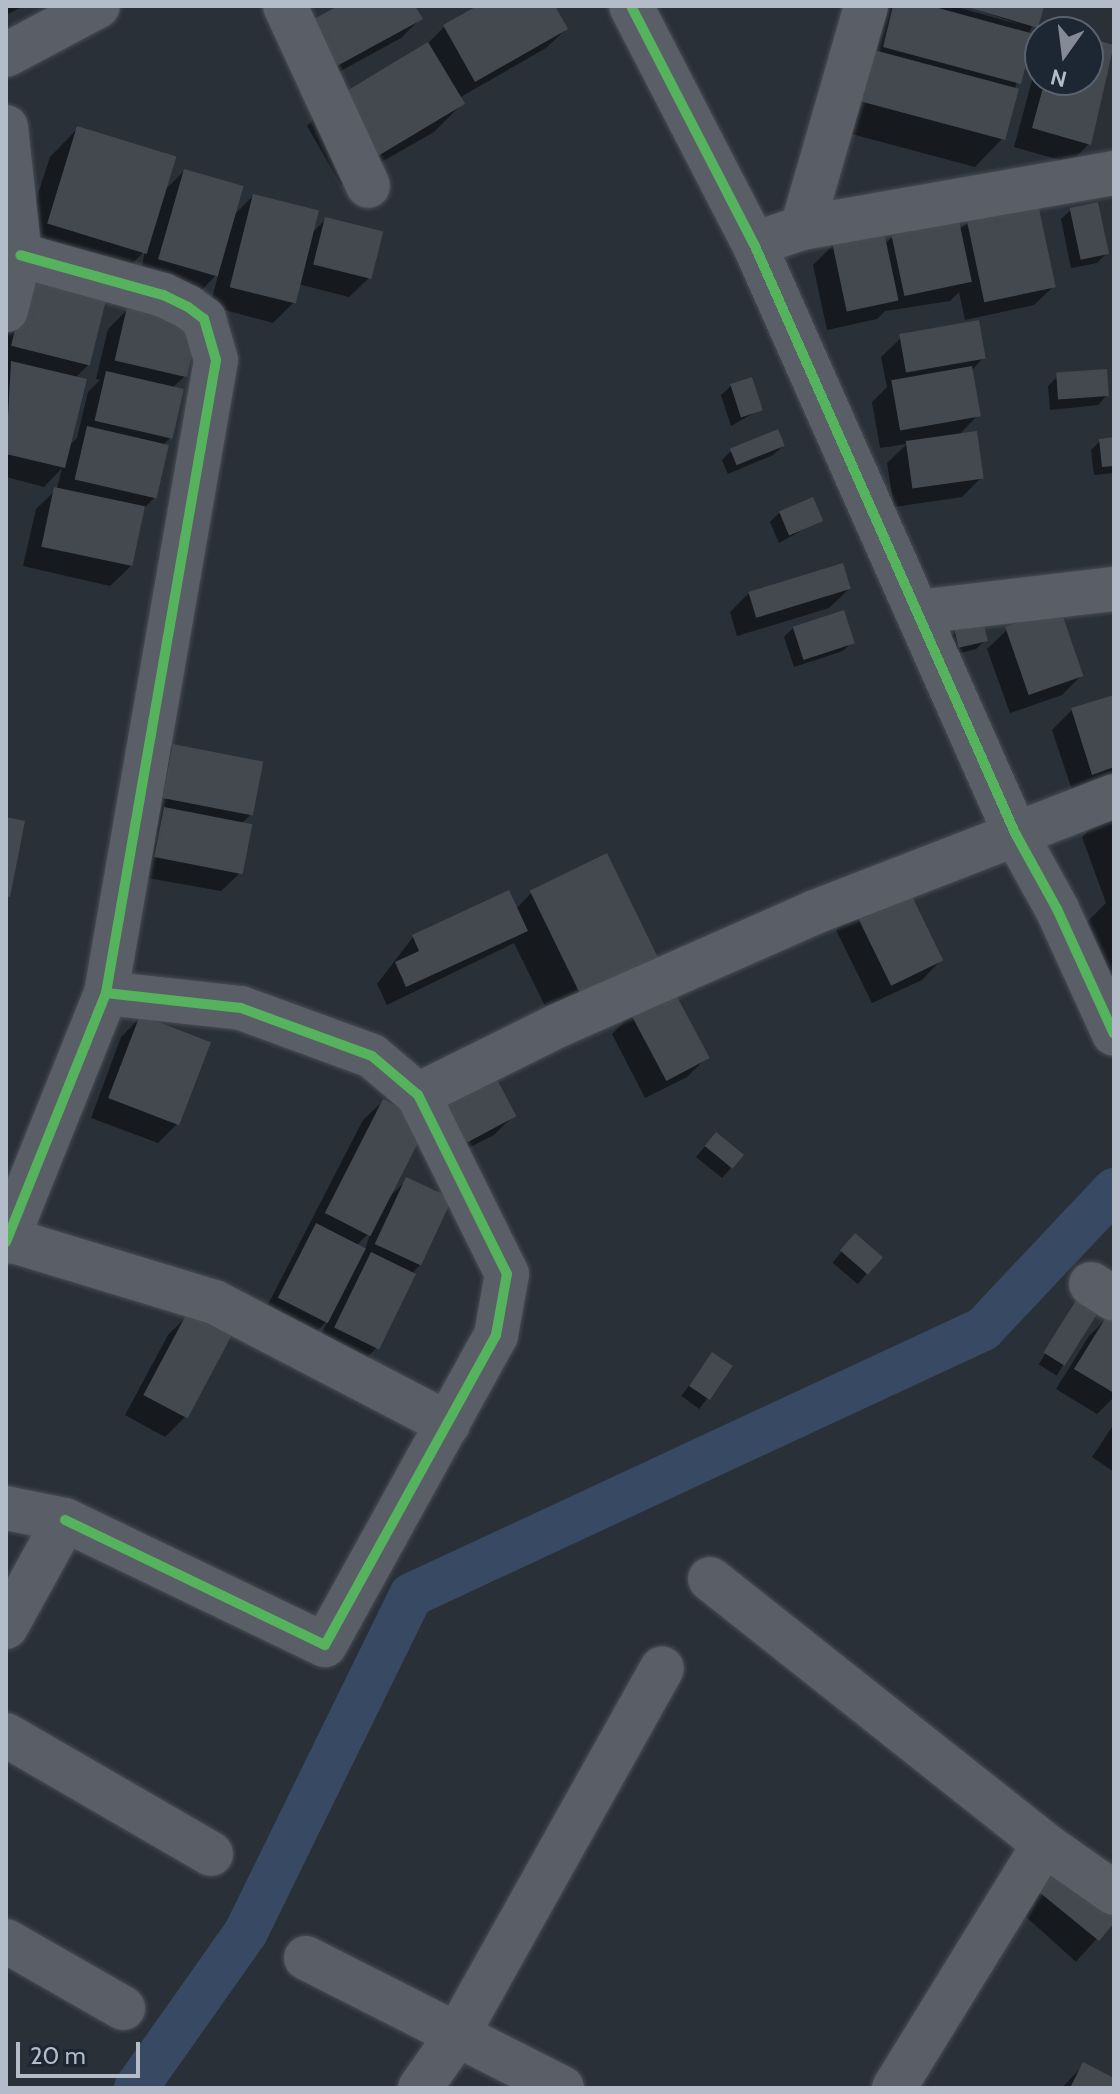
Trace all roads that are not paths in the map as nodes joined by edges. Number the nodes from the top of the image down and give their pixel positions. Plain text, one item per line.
1 (98, 6) edge
2 (285, 6) edge
3 (631, 6) edge
4 (866, 6) edge
5 (6, 55) edge
6 (6, 127) edge
7 (1113, 179) edge
8 (368, 186) dead end
9 (802, 228) junction
10 (754, 244) junction
11 (20, 255) junction
12 (6, 310) edge
13 (1114, 589) edge
14 (918, 612) junction
15 (1114, 796) edge
16 (1015, 833) junction
17 (106, 993) junction
18 (1114, 1034) edge
19 (418, 1095) junction
20 (7, 1241) edge
21 (448, 1424) junction
22 (6, 1508) edge
23 (65, 1520) junction
24 (710, 1579) dead end
25 (6, 1627) edge
26 (662, 1668) dead end
27 (6, 1735) edge
28 (1044, 1844) junction
29 (211, 1854) dead end
30 (1114, 1893) edge
31 (6, 1941) edge
32 (306, 1958) dead end
33 (123, 2008) dead end
34 (457, 2035) junction
35 (420, 2088) edge
36 (562, 2088) edge
37 (894, 2088) edge

1 - 5 street
2 - 8 street
3 - 10 street
4 - 9 street
6 - 11 street
7 - 9 street
9 - 10 street
10 - 14 street
11 - 12 street
11 - 17 street
13 - 14 street
14 - 16 street
15 - 16 street
16 - 18 street
16 - 19 street
17 - 19 street
17 - 20 street
19 - 21 street
20 - 21 street
21 - 23 street
22 - 23 street
23 - 25 street
24 - 28 street
26 - 34 street
27 - 29 street
28 - 30 street
28 - 37 street
31 - 33 street
32 - 34 street
34 - 35 street
34 - 36 street

